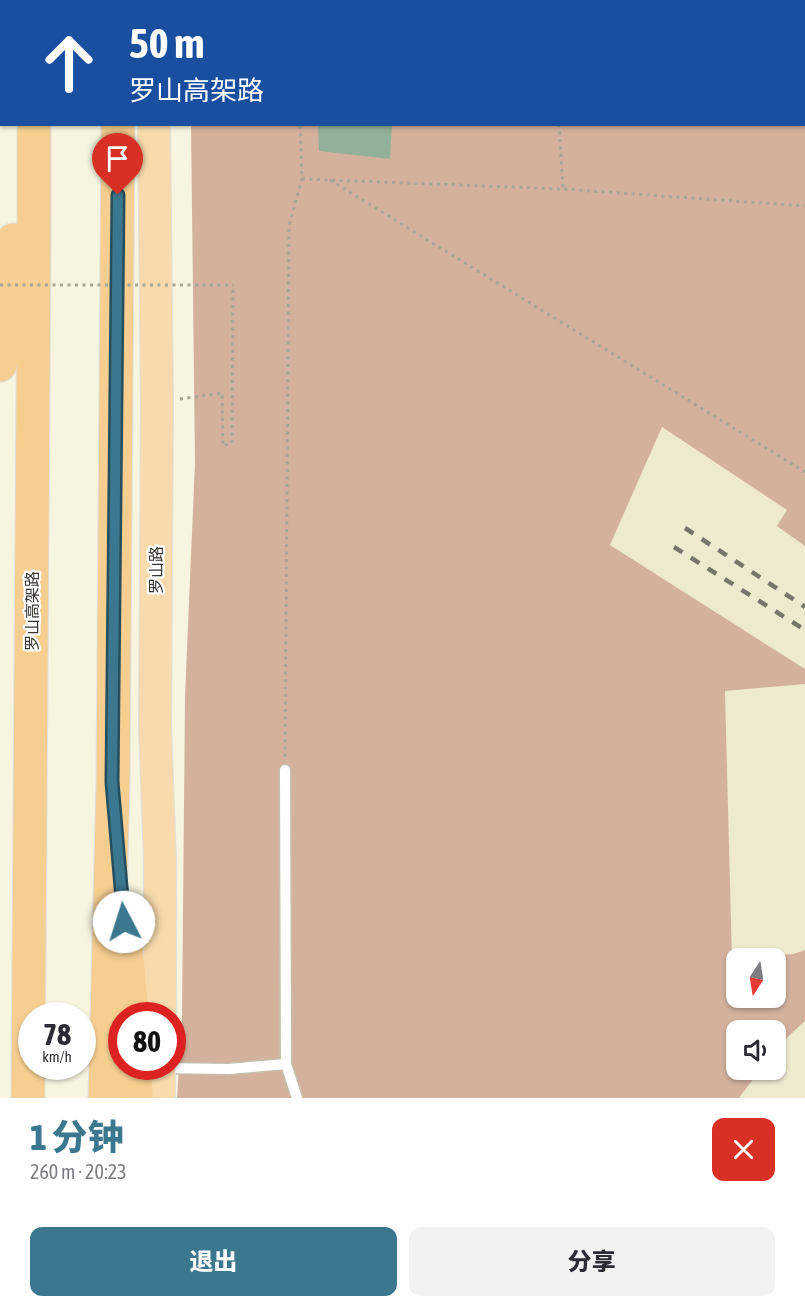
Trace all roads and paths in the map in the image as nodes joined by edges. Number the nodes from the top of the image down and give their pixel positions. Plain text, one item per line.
1 (18, 126) edge
2 (34, 126) edge
3 (118, 126) edge
4 (154, 126) edge
5 (300, 126) edge
6 (559, 126) edge
7 (302, 179) junction
8 (330, 180) junction
9 (563, 189) junction
10 (805, 206) edge
11 (0, 285) edge
12 (0, 365) edge
13 (158, 403) junction
14 (805, 472) edge
15 (285, 770) joint
16 (112, 782) junction
17 (131, 1002) edge
18 (160, 1002) edge
19 (286, 1064) junction
20 (186, 1072) edge
21 (149, 1080) edge
22 (28, 1098) edge
23 (105, 1098) edge
24 (136, 1098) edge
25 (297, 1098) edge

1 - 12 highway
2 - 22 highway, 罗山高架路
3 - 16 highway
4 - 13 main road, 罗山路
5 - 7 path
6 - 9 path
7 - 8 path
7 - 15 path
8 - 9 path
8 - 14 path
9 - 10 path
11 - 13 path, bridge
13 - 18 main road, 罗山路
15 - 19 lane
16 - 17 highway
16 - 23 highway
19 - 20 lane
19 - 25 lane
21 - 24 highway

